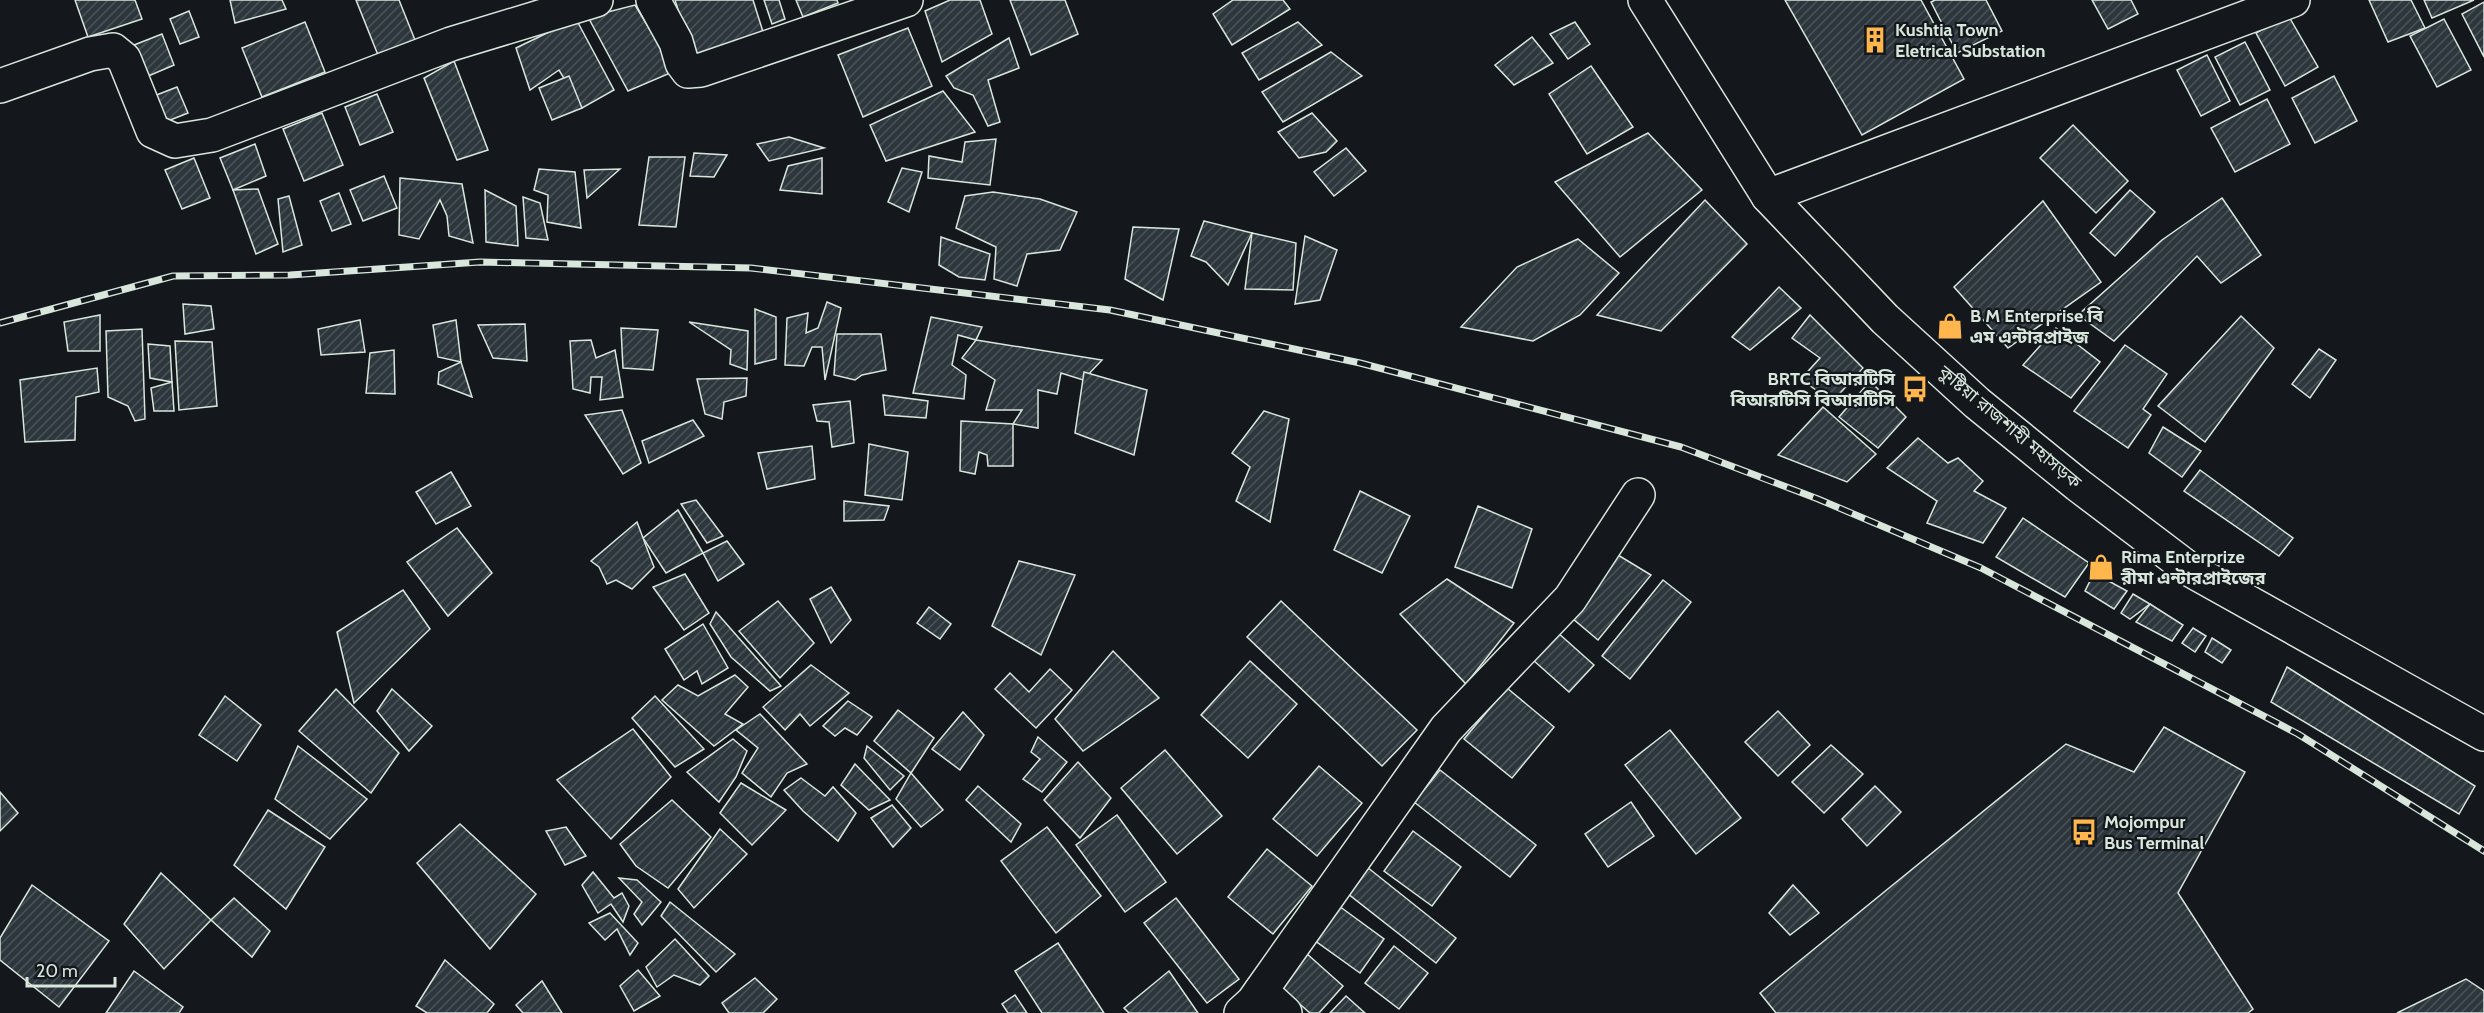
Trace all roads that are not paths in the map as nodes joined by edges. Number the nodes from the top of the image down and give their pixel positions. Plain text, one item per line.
1 (596, 0) edge
2 (653, 0) edge
3 (906, 0) edge
4 (1645, 0) edge
5 (2293, 0) edge
6 (2241, 8) edge
7 (0, 86) edge
8 (1768, 196) junction
9 (1638, 495) dead end
10 (2484, 734) edge
11 (1251, 1002) edge
12 (1285, 1013) edge

1 - 7 main road
2 - 3 main road
4 - 8 main road, কুষ্টিয়া রাজশাহী মহাসড়ক
5 - 6 main road
6 - 8 main road
8 - 10 main road, কুষ্টিয়া রাজশাহী মহাসড়ক
9 - 11 main road
11 - 12 main road

